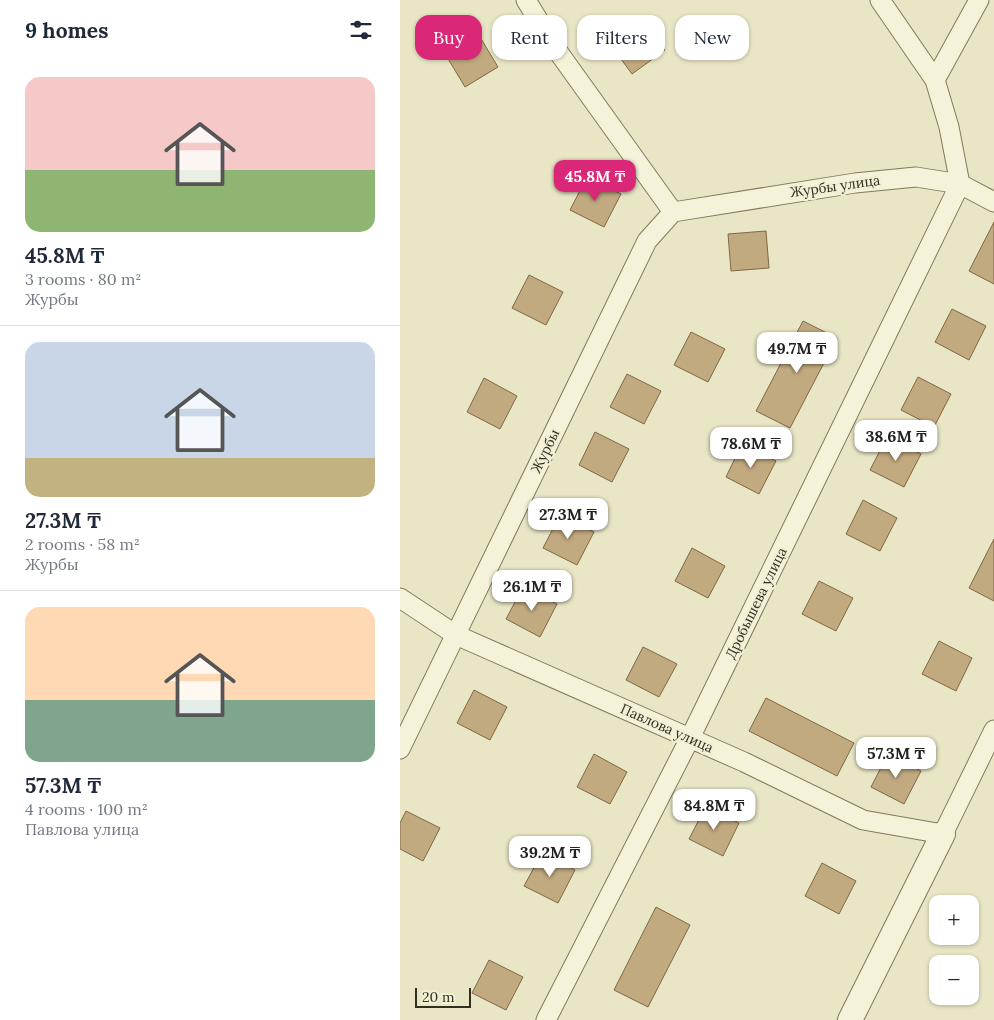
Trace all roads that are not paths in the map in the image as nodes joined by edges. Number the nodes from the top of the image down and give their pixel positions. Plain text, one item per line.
1 (526, 0) edge
2 (880, 0) edge
3 (979, 0) edge
4 (935, 80) junction
5 (960, 184) junction
6 (994, 202) edge
7 (673, 212) junction
8 (400, 598) edge
9 (456, 635) junction
10 (994, 730) edge
11 (690, 738) junction
12 (400, 749) edge
13 (943, 834) junction
14 (546, 1020) edge
15 (850, 1020) edge

1 - 7 street
2 - 4 street
3 - 4 street
4 - 5 street
5 - 6 street, Журбы улица
5 - 7 street, Журбы улица
5 - 11 street, Дробышева улица
7 - 9 street, Журбы
8 - 9 street, Павлова улица
9 - 11 street, Павлова улица
9 - 12 street, Журбы
10 - 13 street
11 - 13 street, Павлова улица
11 - 14 street, Дробышева улица
13 - 15 street

